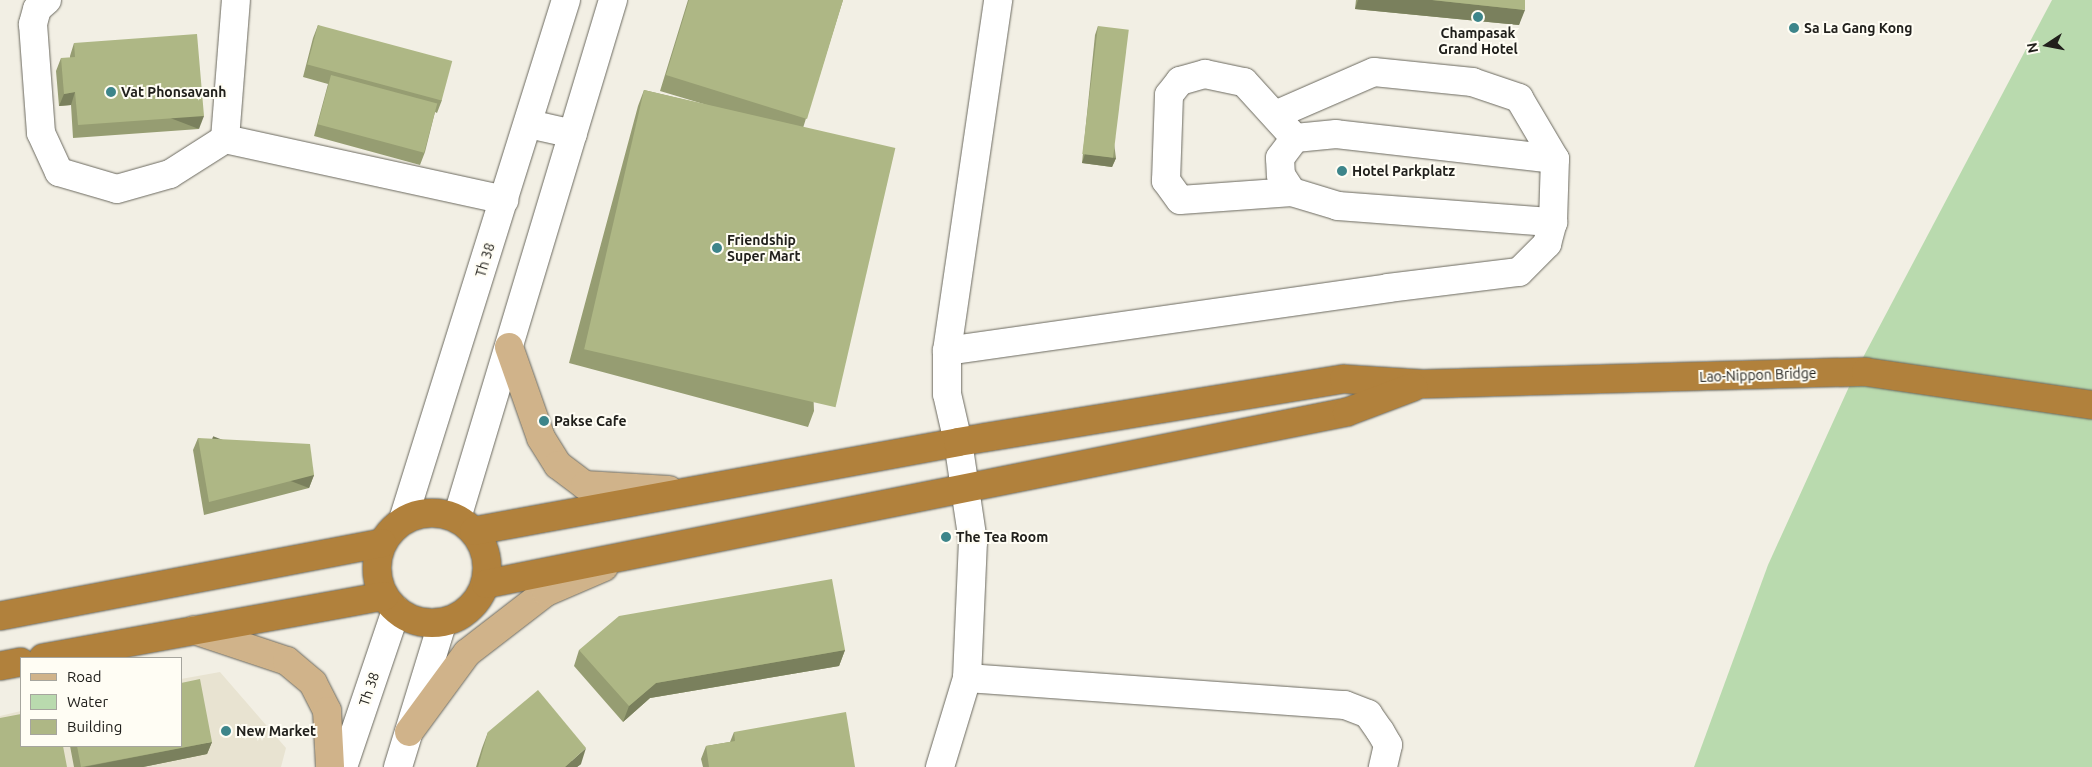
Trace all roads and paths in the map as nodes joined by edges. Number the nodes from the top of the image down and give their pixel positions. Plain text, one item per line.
1 (47, 0) edge
2 (236, 0) edge
3 (566, 0) edge
4 (613, 0) edge
5 (998, 0) edge
6 (1275, 115) junction
7 (529, 124) junction
8 (573, 134) junction
9 (1295, 138) junction
10 (225, 139) junction
11 (1555, 159) junction
12 (1292, 192) junction
13 (504, 200) junction
14 (1553, 222) junction
15 (509, 347) junction
16 (947, 351) junction
17 (1422, 384) junction
18 (2092, 405) edge
19 (958, 442) junction
20 (963, 489) junction
21 (688, 491) junction
22 (404, 520) junction
23 (466, 524) junction
24 (382, 543) junction
25 (634, 554) junction
26 (486, 584) junction
27 (390, 603) junction
28 (0, 616) edge
29 (442, 624) junction
30 (194, 630) junction
31 (48, 657) edge
32 (20, 662) edge
33 (0, 666) edge
34 (967, 678) junction
35 (409, 732) junction
36 (330, 767) edge
37 (343, 767) edge
38 (398, 767) edge
39 (940, 767) edge
40 (1383, 767) edge

1 - 10 street
2 - 10 street
3 - 7 street, Th 38
4 - 8 street
5 - 16 street
6 - 9 street
6 - 11 street
6 - 12 street
7 - 8 street
7 - 13 street, Th 38
8 - 15 street
9 - 11 street
9 - 12 street
10 - 13 street
11 - 14 street
12 - 14 street
13 - 22 street, Th 38
14 - 16 street
15 - 21 main road
15 - 23 street
16 - 19 street
17 - 18 highway, Lao-Nippon Bridge
17 - 19 highway
17 - 20 highway
19 - 20 street
19 - 21 highway
20 - 25 highway
20 - 34 street
21 - 23 highway
22 - 23 highway
22 - 24 highway
23 - 26 highway
24 - 27 highway
24 - 28 highway
25 - 26 highway
25 - 35 main road
26 - 29 highway
27 - 29 highway
27 - 30 highway
27 - 37 street, Th 38
29 - 35 street
30 - 31 highway
30 - 36 main road
32 - 33 highway
34 - 39 street
34 - 40 street
35 - 38 street

